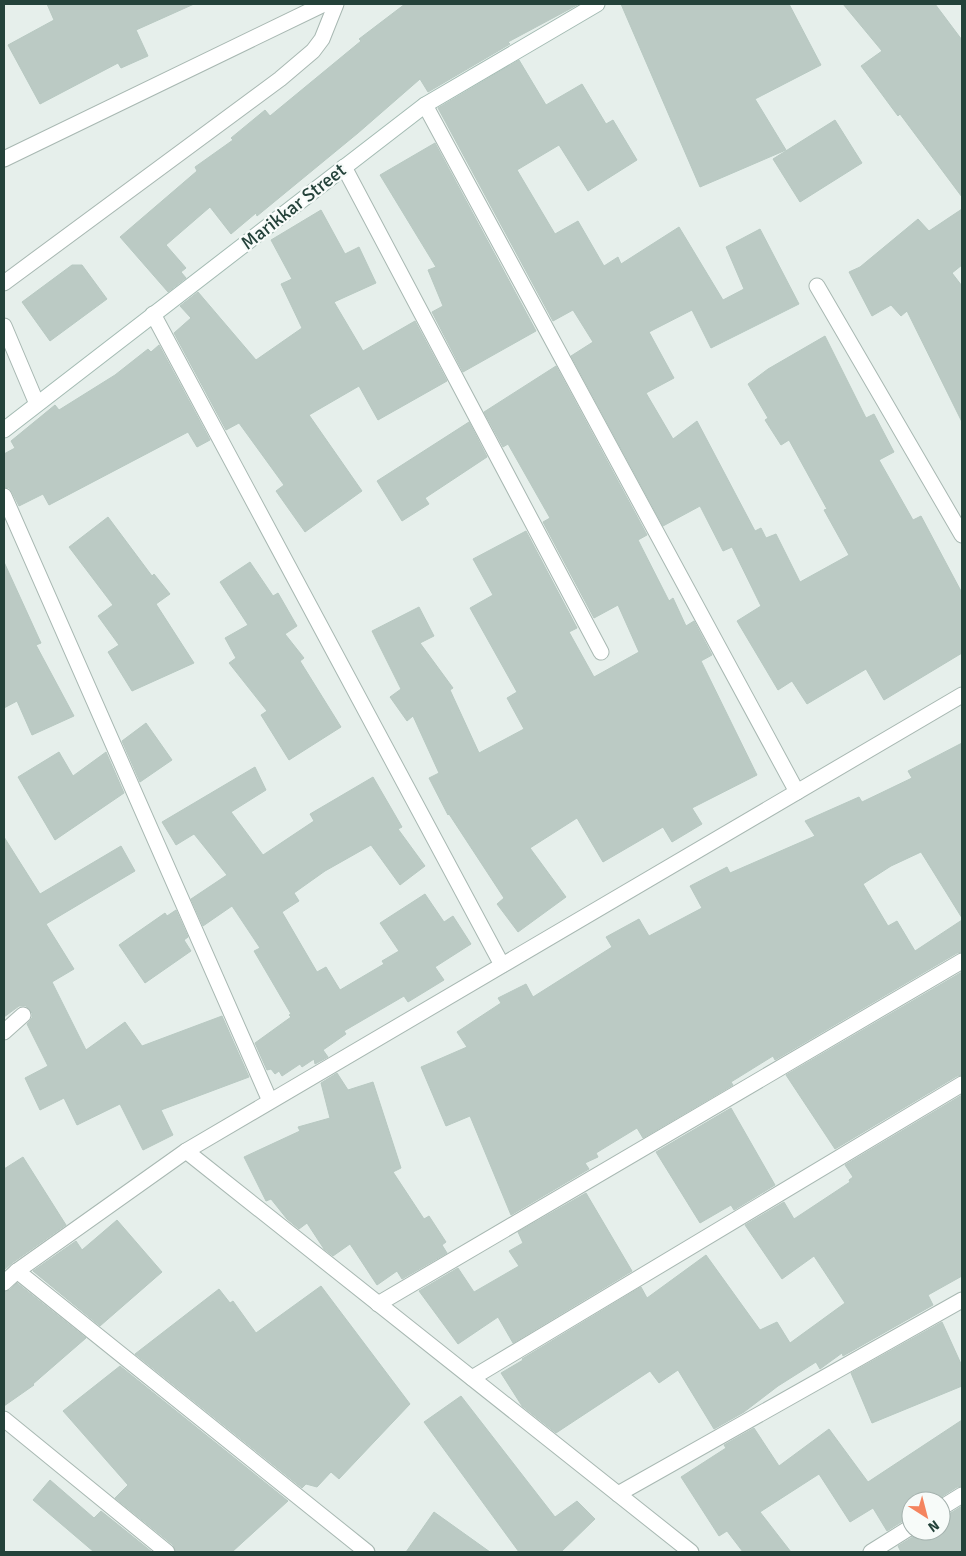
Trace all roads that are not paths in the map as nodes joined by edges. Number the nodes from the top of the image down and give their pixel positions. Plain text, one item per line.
1 (324, 4) edge
2 (336, 4) edge
3 (598, 4) edge
4 (425, 105) junction
5 (4, 159) edge
6 (344, 167) junction
7 (4, 283) edge
8 (817, 286) dead end
9 (153, 314) junction
10 (4, 326) edge
11 (37, 404) junction
12 (4, 430) edge
13 (4, 496) edge
14 (962, 535) edge
15 (601, 652) dead end
16 (962, 695) edge
17 (797, 792) junction
18 (962, 962) edge
19 (502, 964) junction
20 (23, 1015) dead end
21 (4, 1032) edge
22 (962, 1084) edge
23 (270, 1101) junction
24 (186, 1151) junction
25 (17, 1271) junction
26 (4, 1283) edge
27 (962, 1300) edge
28 (378, 1304) junction
29 (472, 1378) junction
30 (4, 1419) edge
31 (618, 1494) junction
32 (962, 1495) edge
33 (951, 1502) edge
34 (901, 1533) edge
35 (167, 1552) edge
36 (367, 1552) edge
37 (691, 1552) edge
38 (871, 1552) edge

1 - 5 street
2 - 7 street
3 - 4 street, Marikkar Street
4 - 6 street, Marikkar Street
4 - 17 street
6 - 9 street, Marikkar Street
6 - 15 street
8 - 14 street
9 - 11 street, Marikkar Street
9 - 19 street
10 - 11 street
11 - 12 street, Marikkar Street
13 - 23 street
16 - 17 street
17 - 19 street
18 - 28 street
19 - 23 street
20 - 21 street
22 - 29 street
23 - 24 street
24 - 25 street
24 - 28 street
25 - 26 street
25 - 36 street
27 - 31 street
28 - 29 street
29 - 31 street
30 - 35 street
31 - 37 street
32 - 33 street
34 - 38 street

